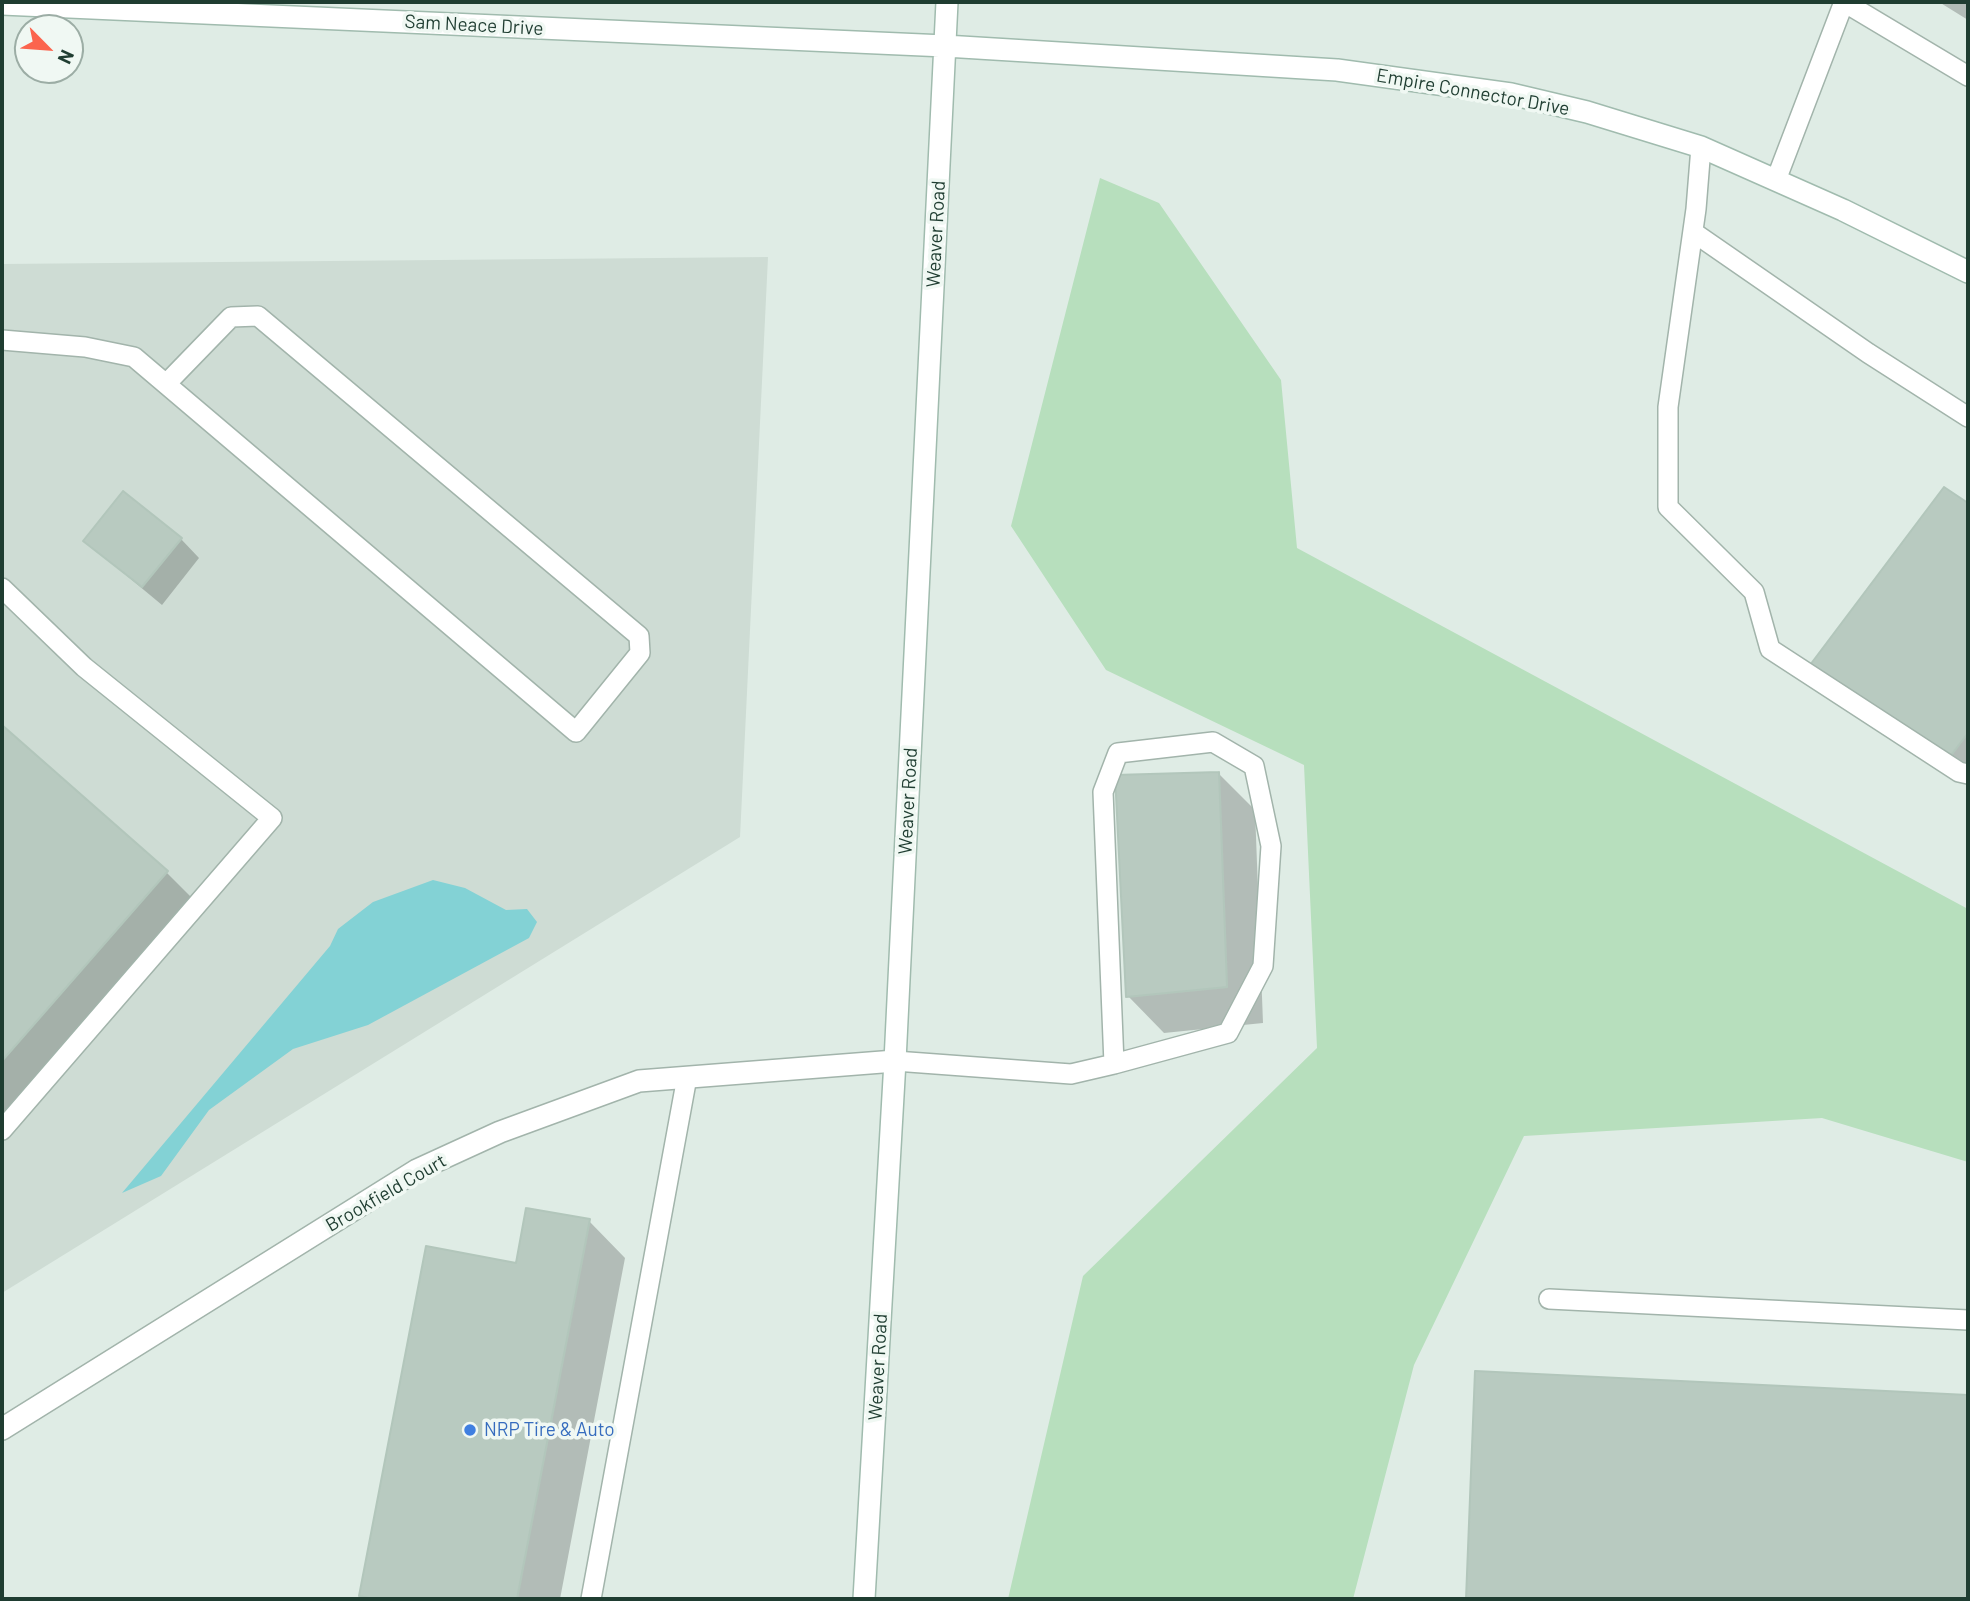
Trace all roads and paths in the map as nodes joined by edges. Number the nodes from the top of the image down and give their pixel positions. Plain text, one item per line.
1 (947, 2) edge
2 (1844, 2) edge
3 (2, 4) edge
4 (946, 46) junction
5 (1968, 76) edge
6 (1701, 147) junction
7 (1776, 180) junction
8 (1693, 232) junction
9 (1968, 272) edge
10 (2, 340) edge
11 (166, 384) junction
12 (1968, 417) edge
13 (2, 588) edge
14 (1968, 774) edge
15 (895, 1061) junction
16 (1114, 1063) junction
17 (687, 1077) junction
18 (2, 1130) edge
19 (1549, 1298) dead end
20 (1968, 1320) edge
21 (2, 1429) edge
22 (591, 1599) edge
23 (864, 1599) edge

1 - 4 street, Weaver Road
2 - 5 lane
2 - 7 lane
3 - 4 street, Sam Neace Drive
4 - 6 street, Empire Connector Drive
4 - 15 street, Weaver Road
6 - 7 street, Empire Connector Drive
6 - 8 lane
7 - 9 street, Empire Connector Drive
8 - 12 lane
8 - 14 lane
10 - 11 lane
11 - 11 lane
13 - 18 lane
15 - 16 lane
15 - 17 street, Brookfield Court
15 - 23 street, Weaver Road
16 - 16 lane
17 - 21 street, Brookfield Court
17 - 22 lane
19 - 20 lane

